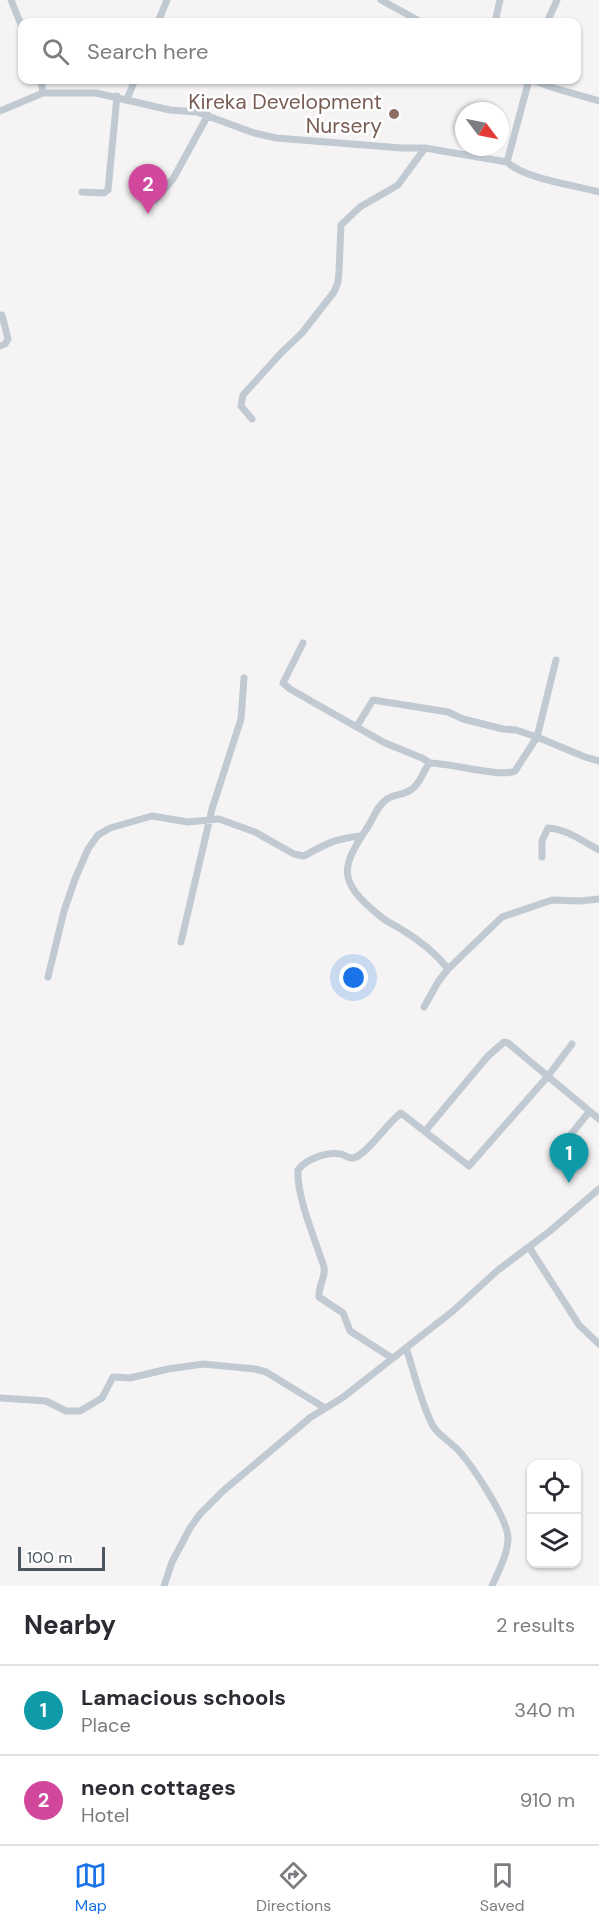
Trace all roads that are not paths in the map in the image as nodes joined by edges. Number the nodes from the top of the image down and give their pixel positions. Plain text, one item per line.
1 (11, 0) edge
2 (167, 0) edge
3 (381, 0) edge
4 (500, 0) edge
5 (557, 0) edge
6 (18, 18) edge
7 (160, 18) edge
8 (414, 18) edge
9 (496, 18) edge
10 (548, 18) edge
11 (42, 84) edge
12 (133, 84) edge
13 (530, 84) edge
14 (542, 84) edge
15 (44, 93) junction
16 (117, 96) junction
17 (127, 99) junction
18 (599, 101) edge
19 (0, 111) edge
20 (208, 115) junction
21 (425, 148) junction
22 (507, 162) junction
23 (82, 192) dead end
24 (599, 192) edge
25 (155, 200) dead end
26 (2, 315) dead end
27 (0, 346) edge
28 (252, 419) dead end
29 (303, 643) dead end
30 (556, 660) dead end
31 (244, 678) dead end
32 (357, 726) junction
33 (537, 737) junction
34 (599, 761) edge
35 (430, 763) junction
36 (210, 819) junction
37 (360, 836) junction
38 (599, 850) edge
39 (542, 857) dead end
40 (599, 899) edge
41 (181, 942) dead end
42 (448, 969) junction
43 (48, 976) dead end
44 (424, 1007) dead end
45 (572, 1044) dead end
46 (548, 1076) junction
47 (590, 1112) junction
48 (599, 1119) edge
49 (426, 1130) junction
50 (556, 1153) dead end
51 (599, 1189) edge
52 (529, 1247) junction
53 (599, 1344) edge
54 (406, 1348) junction
55 (392, 1358) junction
56 (0, 1398) edge
57 (325, 1408) junction
58 (164, 1586) edge
59 (492, 1586) edge

1 - 6 street
2 - 7 street
3 - 8 street
4 - 9 street
5 - 10 street
11 - 15 street
12 - 17 street
13 - 22 street
14 - 18 street
15 - 16 street
15 - 19 street
16 - 17 street
16 - 23 street
17 - 20 street
20 - 21 street
20 - 25 street
21 - 22 street
21 - 28 street
22 - 24 street
26 - 27 street
29 - 32 street
30 - 33 street
31 - 36 street
32 - 33 street
32 - 35 street
33 - 34 street
33 - 35 street
35 - 37 street
36 - 37 street
36 - 41 street
36 - 43 street
37 - 42 street
38 - 39 street
40 - 42 street
42 - 44 street
45 - 46 street
46 - 47 street
46 - 49 street
46 - 49 street
47 - 48 street
47 - 50 street
49 - 55 street
51 - 52 street
52 - 53 street
52 - 54 street
54 - 55 street
54 - 59 street
55 - 57 street
56 - 57 street
57 - 58 street

